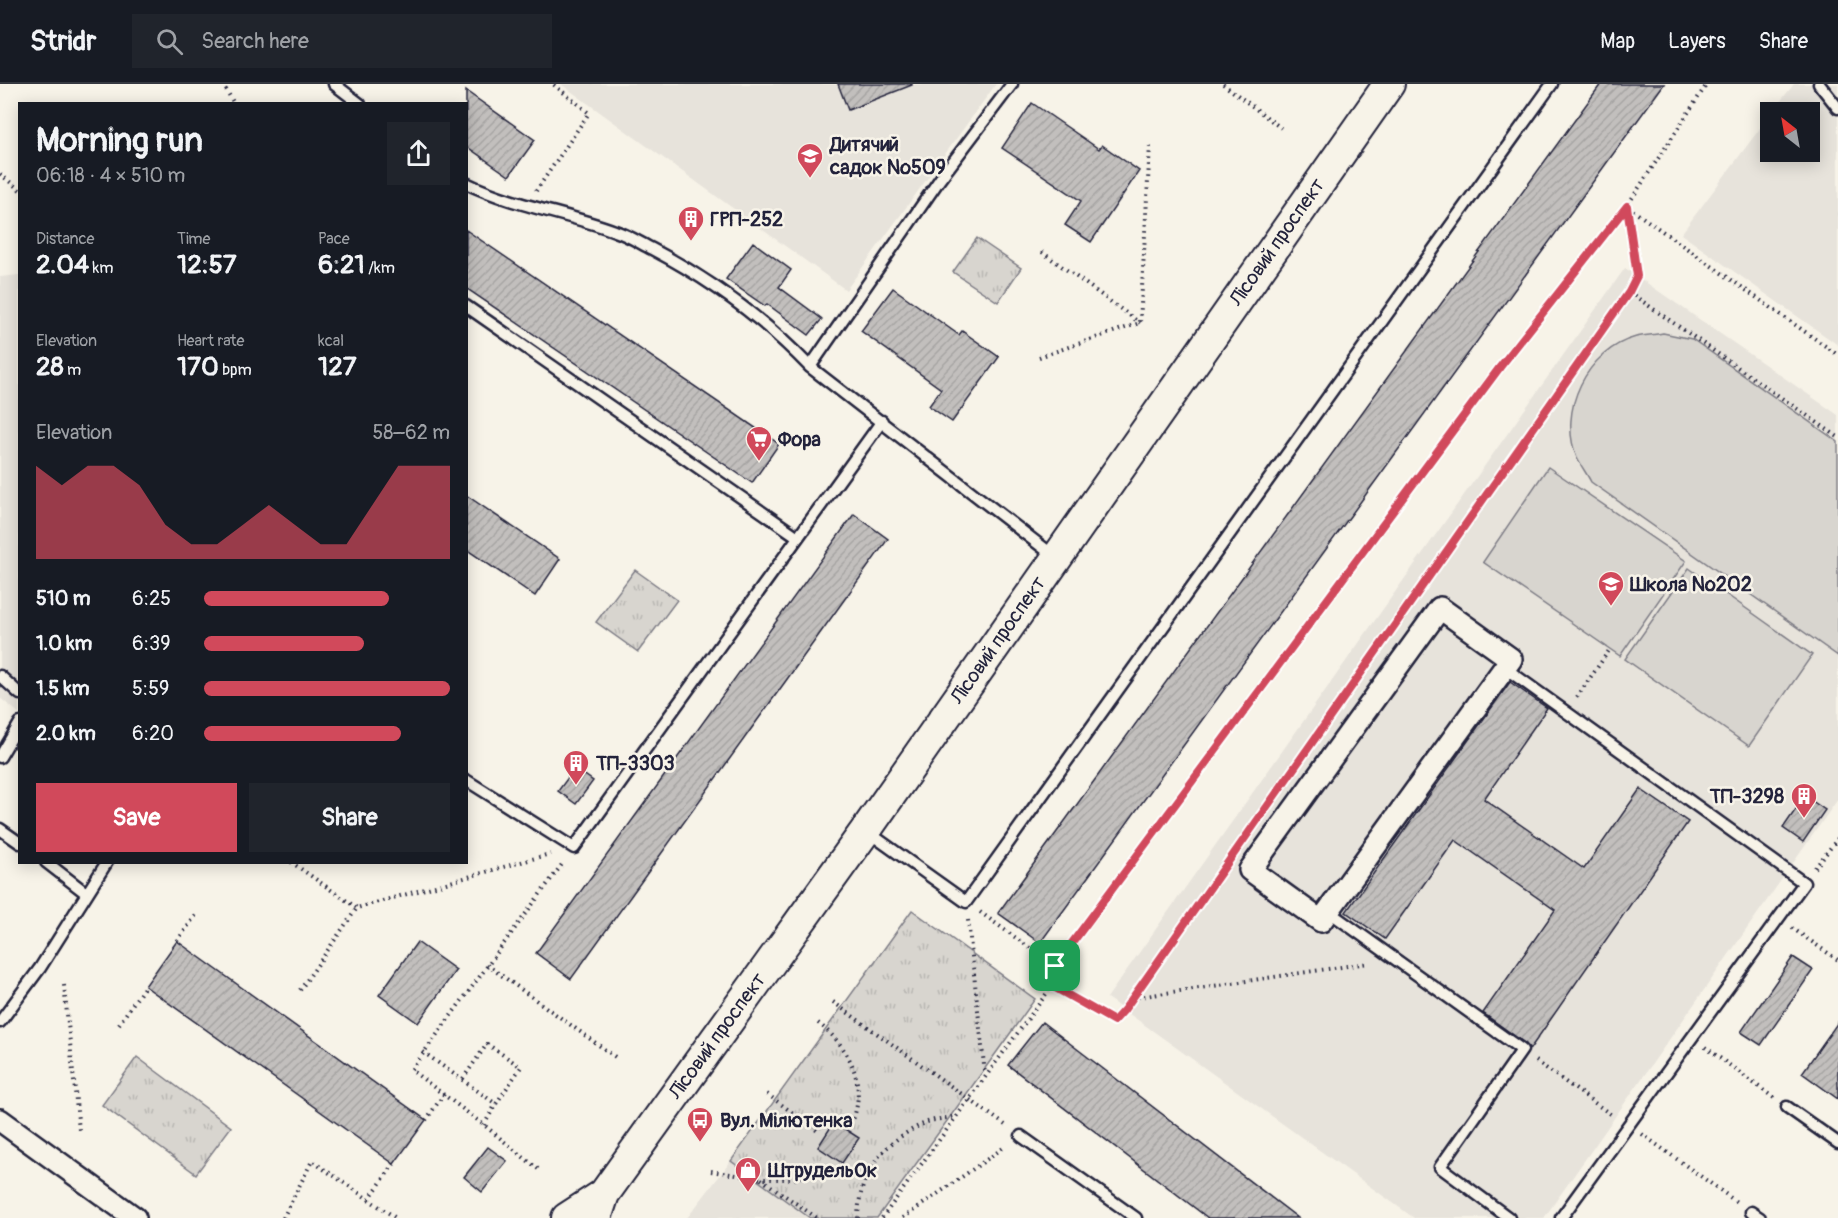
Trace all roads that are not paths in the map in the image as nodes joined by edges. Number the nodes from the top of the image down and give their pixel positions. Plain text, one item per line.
1 (334, 84) edge
2 (1012, 84) edge
3 (1389, 84) edge
4 (1552, 84) edge
5 (1818, 84) edge
6 (357, 102) edge
7 (1838, 108) edge
8 (468, 184) edge
9 (468, 307) edge
10 (810, 367) junction
11 (882, 421) junction
12 (798, 537) junction
13 (1056, 557) junction
14 (1505, 668) junction
15 (0, 676) edge
16 (18, 692) edge
17 (18, 726) edge
18 (0, 757) edge
19 (468, 781) edge
20 (0, 829) edge
21 (866, 830) junction
22 (18, 842) edge
23 (49, 864) edge
24 (106, 864) edge
25 (86, 893) junction
26 (1328, 911) junction
27 (0, 1022) edge
28 (1787, 1107) road end
29 (0, 1120) edge
30 (1021, 1136) road end
31 (1838, 1143) edge
32 (600, 1206) edge
33 (135, 1218) edge
34 (567, 1218) edge
35 (1136, 1218) edge
36 (1509, 1218) edge
37 (1561, 1218) edge

1 - 6 lane
2 - 10 lane
3 - 13 street, Лісовий проспект
4 - 21 lane
5 - 7 lane
8 - 10 lane
9 - 12 lane
10 - 11 lane
11 - 12 lane
11 - 13 lane
12 - 19 lane
13 - 21 street, Лісовий проспект
14 - 26 street
14 - 26 street
14 - 37 lane
15 - 16 lane
17 - 18 lane
20 - 22 lane
21 - 32 street, Лісовий проспект
23 - 25 lane
24 - 25 lane
25 - 27 lane
26 - 36 lane
28 - 31 lane
29 - 33 street
30 - 35 lane
32 - 34 street, Лісовий проспект

